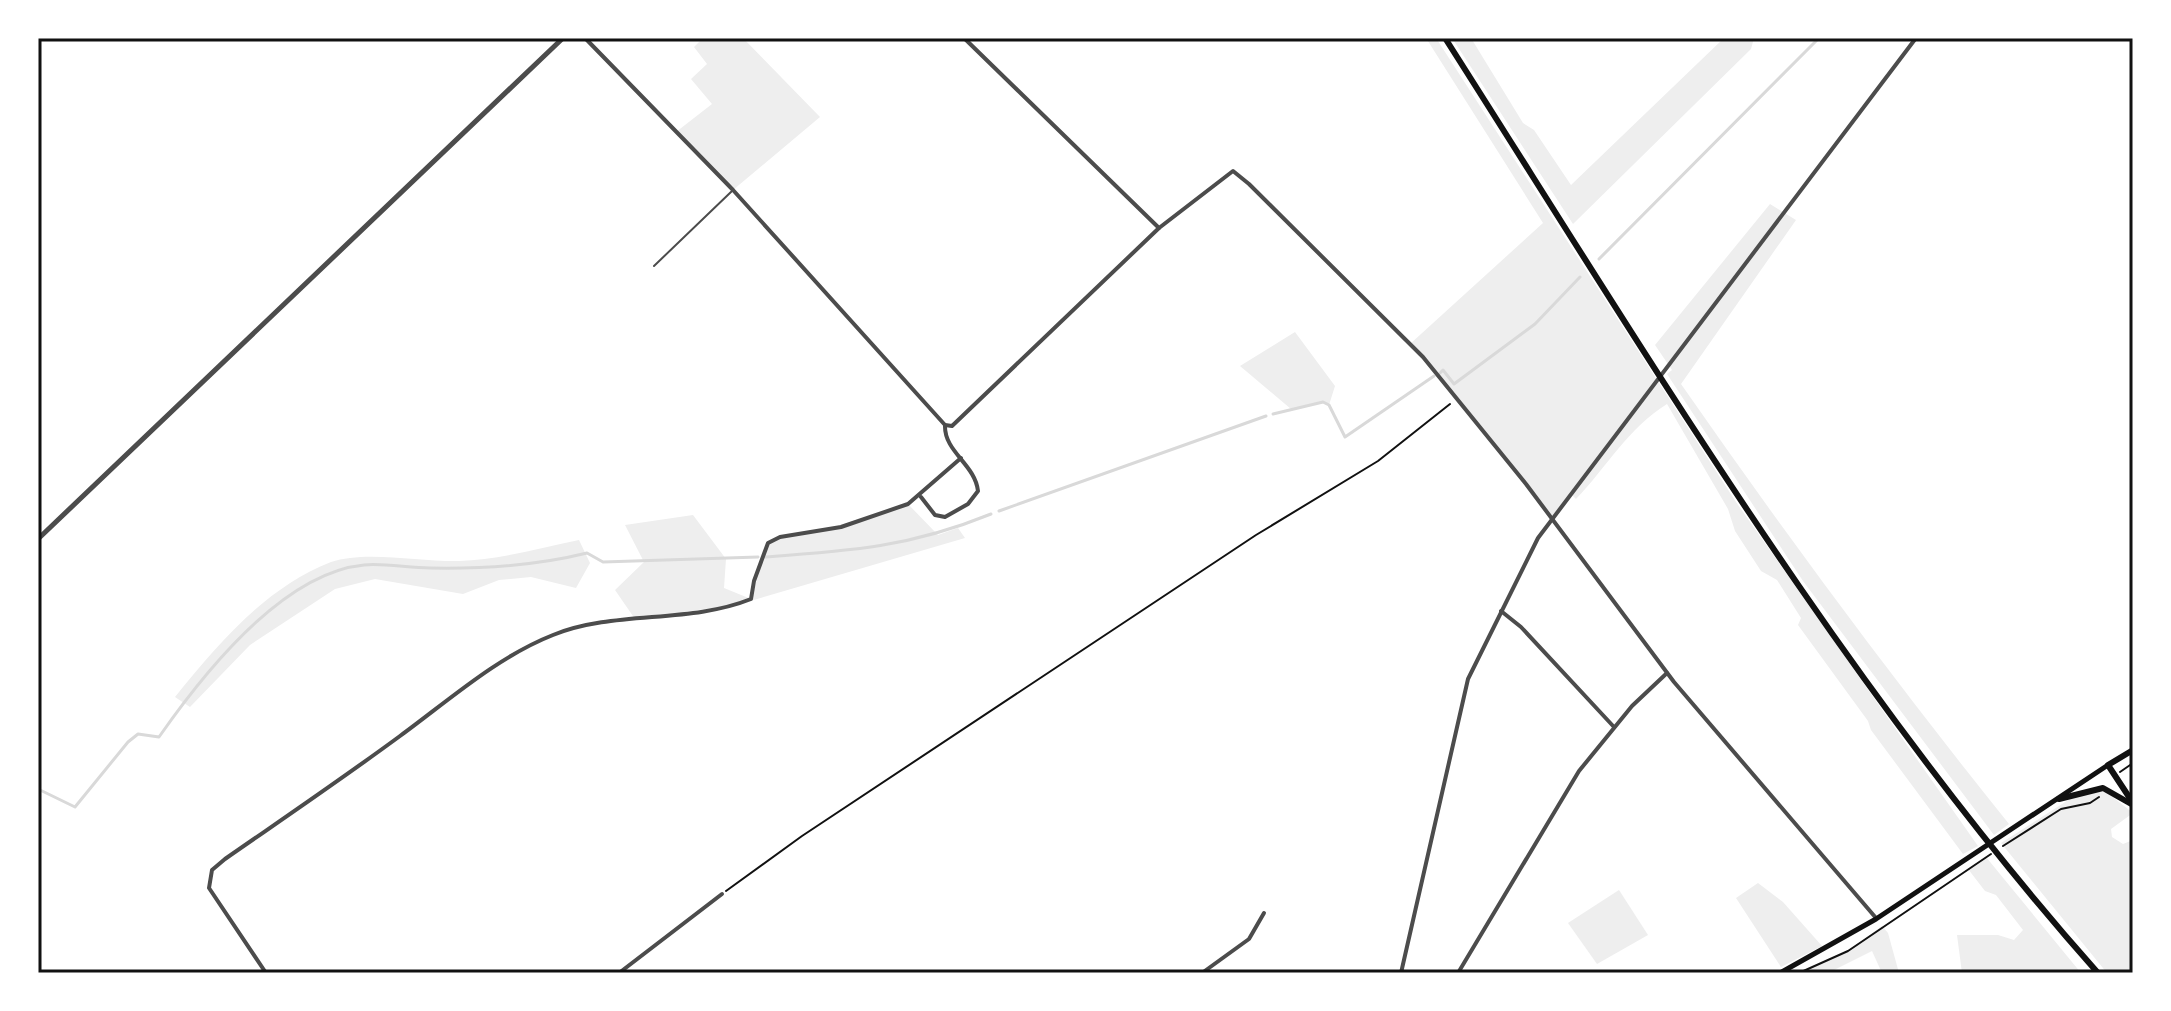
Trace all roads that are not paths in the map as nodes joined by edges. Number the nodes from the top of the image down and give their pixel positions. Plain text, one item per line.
1 (563, 38) edge
2 (585, 38) edge
3 (964, 38) edge
4 (1445, 38) edge
5 (1916, 38) edge
6 (733, 190) junction
7 (1159, 228) junction
8 (654, 266) dead end
9 (945, 425) junction
10 (961, 458) junction
11 (921, 496) junction
12 (1550, 519) junction
13 (38, 539) edge
14 (1501, 611) junction
15 (1667, 673) junction
16 (1614, 727) junction
17 (2133, 750) edge
18 (2108, 765) junction
19 (2059, 799) junction
20 (2133, 804) edge
21 (722, 894) road end
22 (1264, 913) dead end
23 (1876, 919) junction
24 (266, 973) edge
25 (619, 973) edge
26 (1202, 973) edge
27 (1401, 973) edge
28 (1458, 973) edge
29 (1780, 973) edge
30 (2098, 973) edge

1 - 13 street
2 - 6 street
3 - 7 street
4 - 30 main road
5 - 12 street
6 - 8 lane
6 - 9 street
7 - 9 street
7 - 12 street
9 - 10 street
10 - 11 street
10 - 11 street
11 - 24 street
12 - 14 street
12 - 15 street
14 - 16 street
14 - 27 street
15 - 16 street
15 - 23 street
16 - 28 street
17 - 18 main road
18 - 19 main road
18 - 20 main road
19 - 20 main road
19 - 23 main road
21 - 25 street
22 - 26 street
23 - 29 main road

